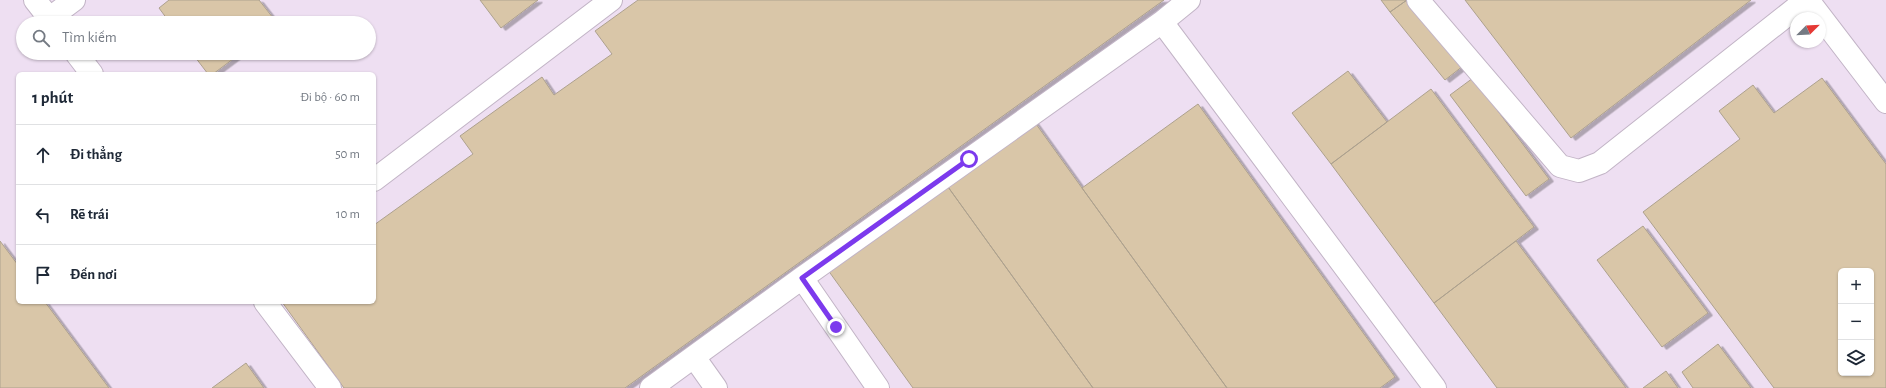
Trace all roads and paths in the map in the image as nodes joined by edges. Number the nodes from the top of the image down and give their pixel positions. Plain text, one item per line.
1 (35, 0) edge
2 (74, 0) edge
3 (611, 0) edge
4 (1189, 0) edge
5 (1418, 0) edge
6 (1807, 0) edge
7 (48, 16) edge
8 (57, 16) edge
9 (1162, 22) junction
10 (81, 60) edge
11 (90, 72) edge
12 (1886, 102) edge
13 (376, 178) edge
14 (802, 278) junction
15 (267, 304) edge
16 (694, 357) junction
17 (330, 388) edge
18 (652, 388) edge
19 (716, 388) edge
20 (878, 388) edge
21 (1435, 388) edge

1 - 7 lane
2 - 8 lane
3 - 13 lane
4 - 9 lane
5 - 6 lane
6 - 12 lane
9 - 14 lane
9 - 21 lane
10 - 11 lane
14 - 16 lane
14 - 20 lane
15 - 17 lane
16 - 18 lane
16 - 19 lane

